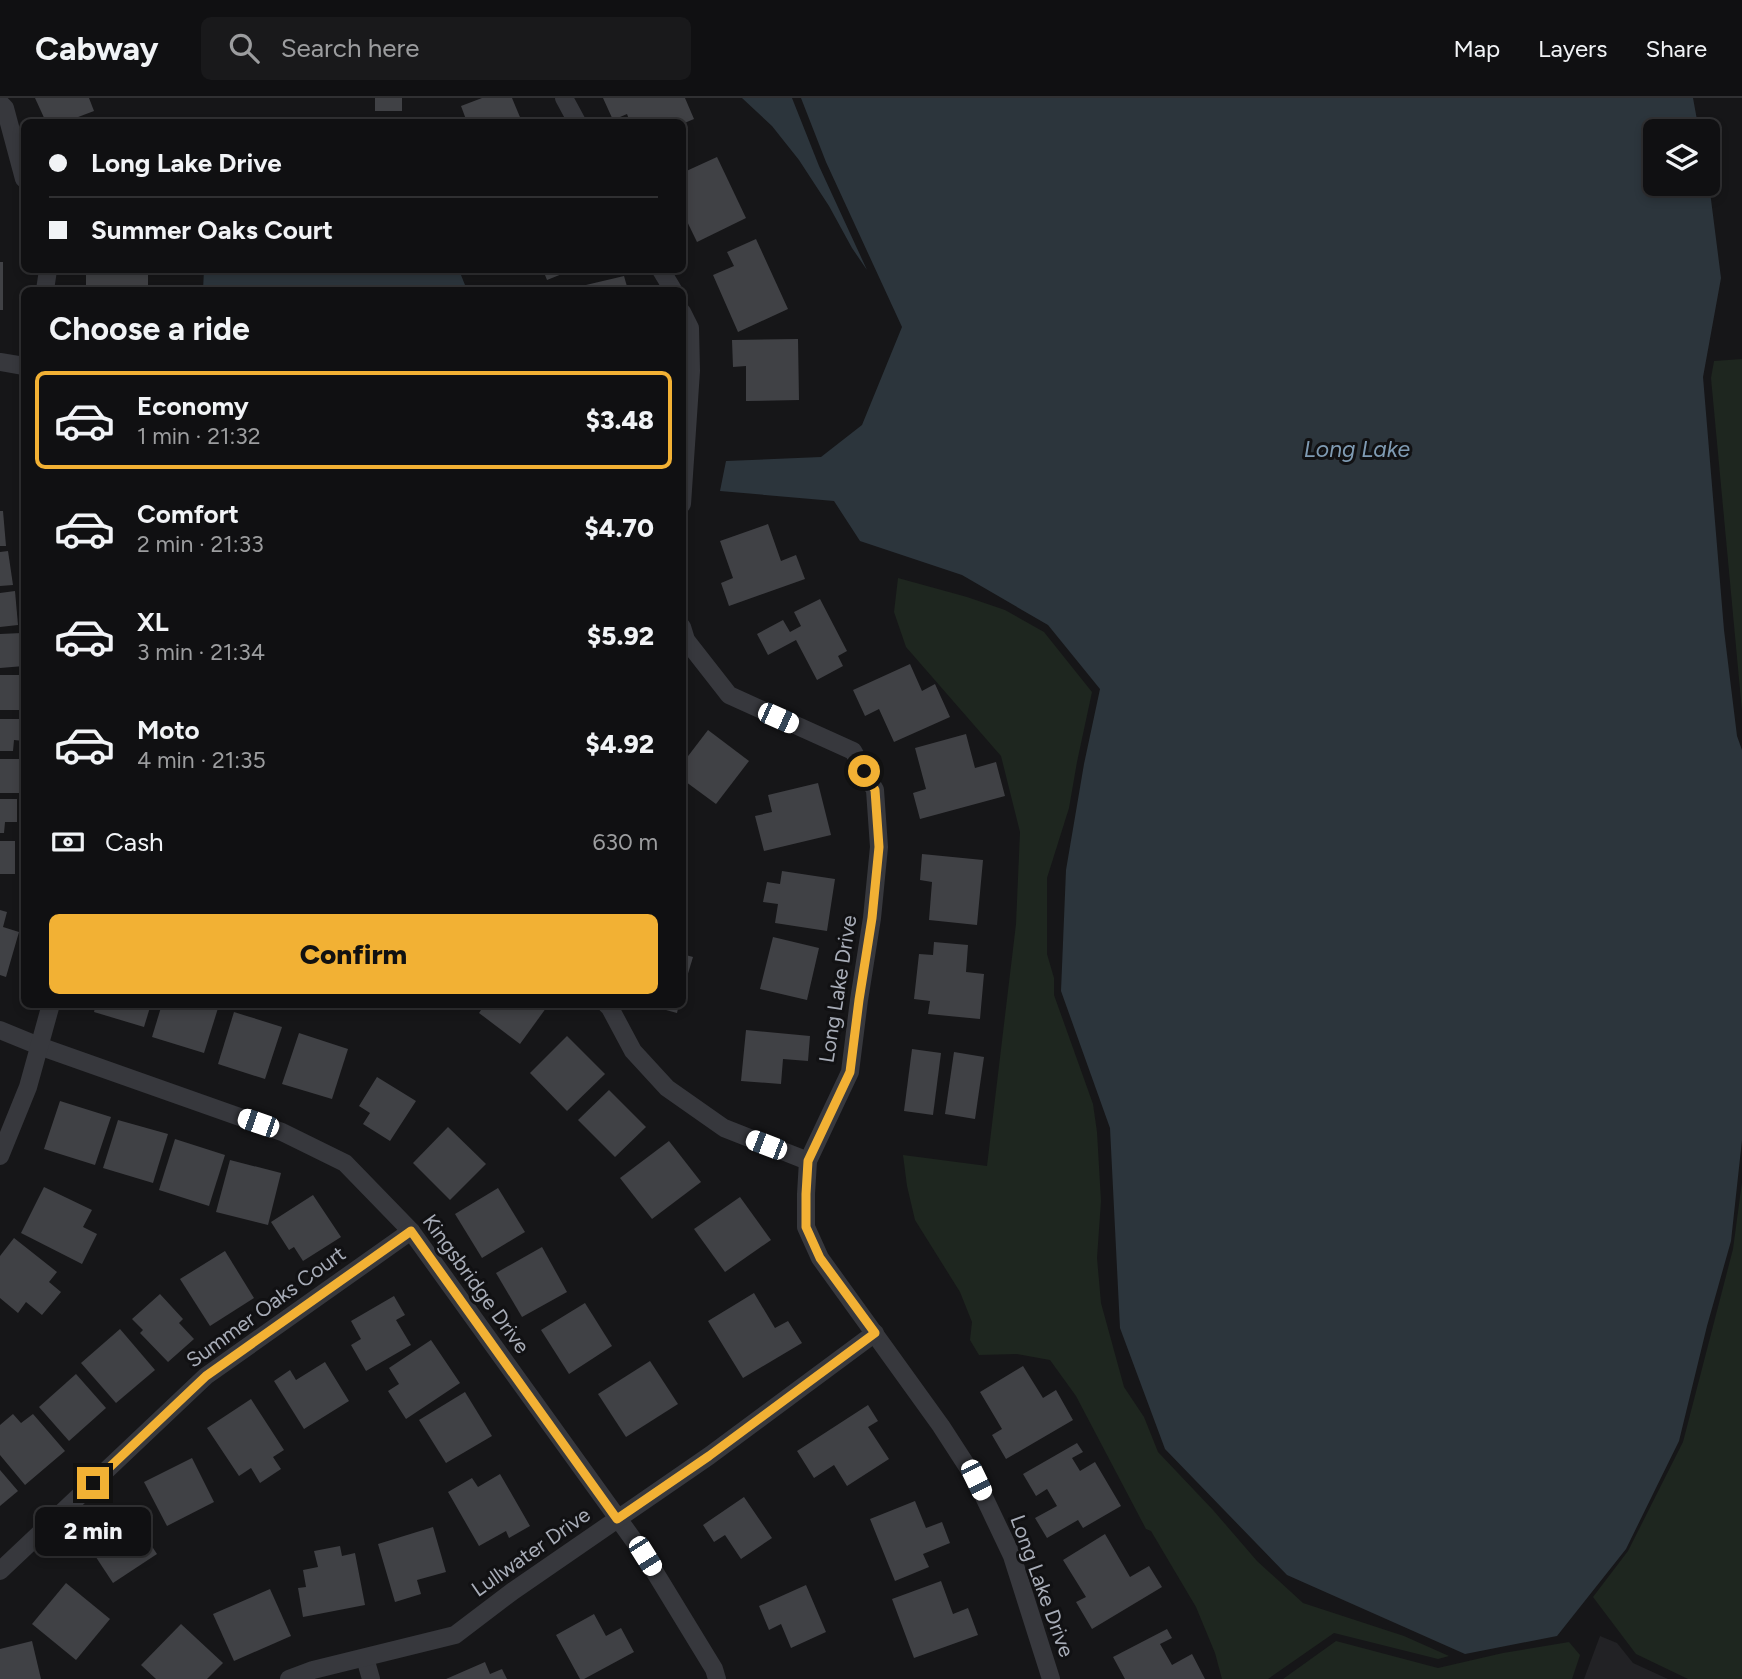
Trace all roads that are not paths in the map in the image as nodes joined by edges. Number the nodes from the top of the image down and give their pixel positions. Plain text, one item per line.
1 (564, 98) edge
2 (0, 103) edge
3 (575, 119) edge
4 (21, 168) edge
5 (686, 320) edge
6 (0, 362) edge
7 (21, 366) edge
8 (686, 444) edge
9 (686, 640) edge
10 (50, 1008) edge
11 (608, 1008) edge
12 (0, 1030) edge
13 (39, 1046) junction
14 (0, 1156) edge
15 (808, 1161) junction
16 (411, 1231) junction
17 (875, 1333) junction
18 (617, 1519) junction
19 (0, 1572) edge
20 (365, 1658) junction
21 (289, 1679) edge
22 (371, 1679) edge
23 (717, 1679) edge
24 (1051, 1679) edge

1 - 3 street
2 - 4 street
5 - 8 street
6 - 7 street
9 - 15 street, Long Lake Drive
10 - 13 street
11 - 15 street
12 - 13 street, Kingsbridge Drive
13 - 14 street
13 - 16 street, Kingsbridge Drive
15 - 17 street, Long Lake Drive
16 - 18 street, Kingsbridge Drive
16 - 19 street, Summer Oaks Court
17 - 18 street, Lullwater Drive
17 - 24 street, Long Lake Drive
18 - 20 street, Lullwater Drive
18 - 23 street, Kingsbridge Drive
20 - 21 street, Lullwater Drive
20 - 22 street

